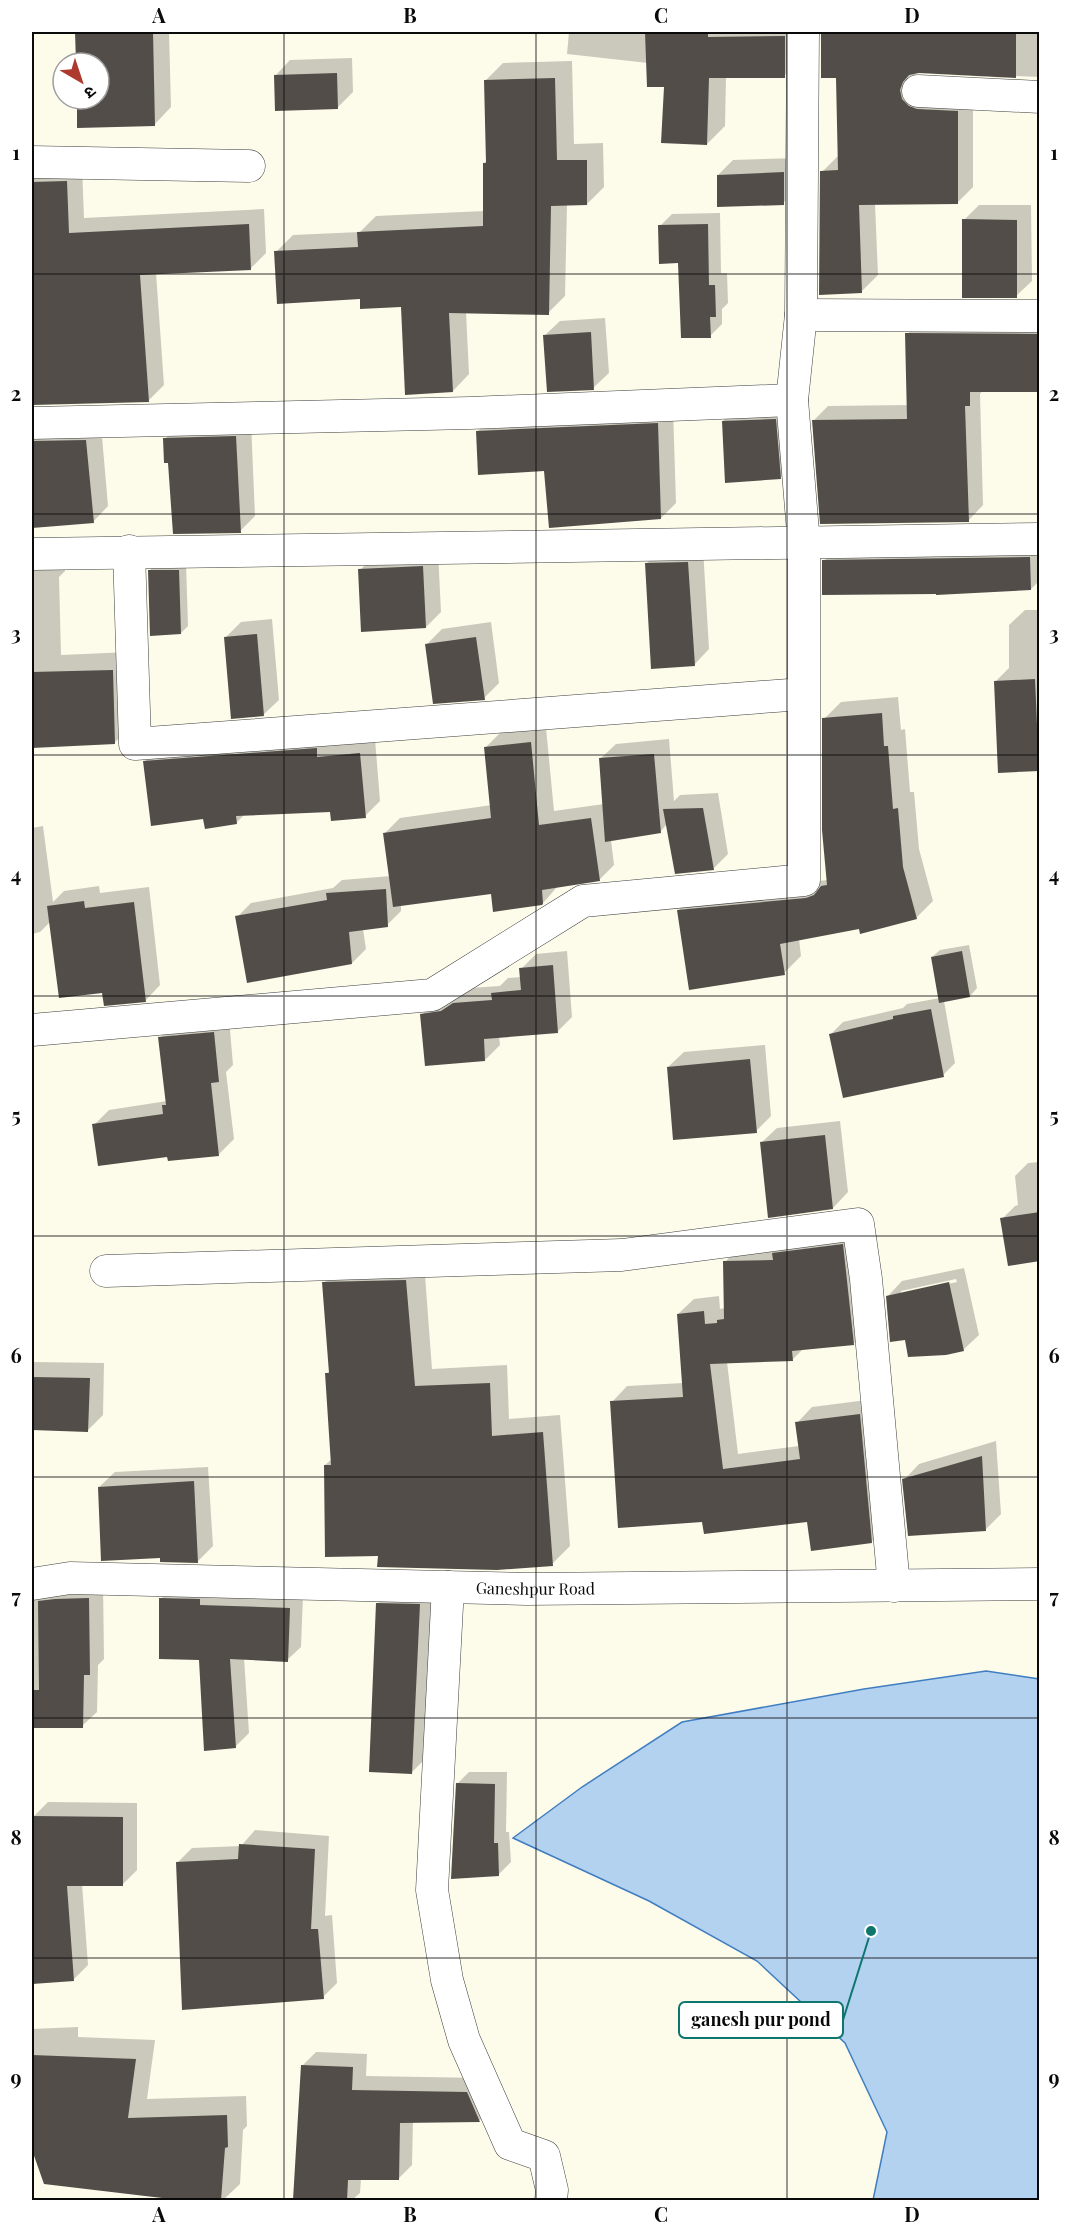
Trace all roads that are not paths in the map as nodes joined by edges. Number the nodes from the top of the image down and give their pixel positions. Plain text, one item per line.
1 (803, 32) edge
2 (918, 91) dead end
3 (1040, 97) edge
4 (32, 162) edge
5 (249, 166) dead end
6 (801, 315) junction
7 (1040, 316) edge
8 (792, 400) junction
9 (32, 423) edge
10 (1040, 539) edge
11 (804, 544) junction
12 (129, 551) junction
13 (32, 554) edge
14 (803, 694) junction
15 (32, 1030) edge
16 (106, 1271) dead end
17 (32, 1584) edge
18 (1040, 1584) edge
19 (894, 1586) junction
20 (448, 1587) junction
21 (551, 2200) edge

1 - 6 street
2 - 3 street
4 - 5 street
6 - 7 street
6 - 8 street
8 - 9 street
8 - 11 street
10 - 11 street
11 - 12 street
11 - 14 street
12 - 13 street
12 - 14 street
14 - 15 street
16 - 19 street
17 - 20 street, Ganeshpur Road
18 - 19 street, Ganeshpur Road
19 - 20 street, Ganeshpur Road
20 - 21 street

